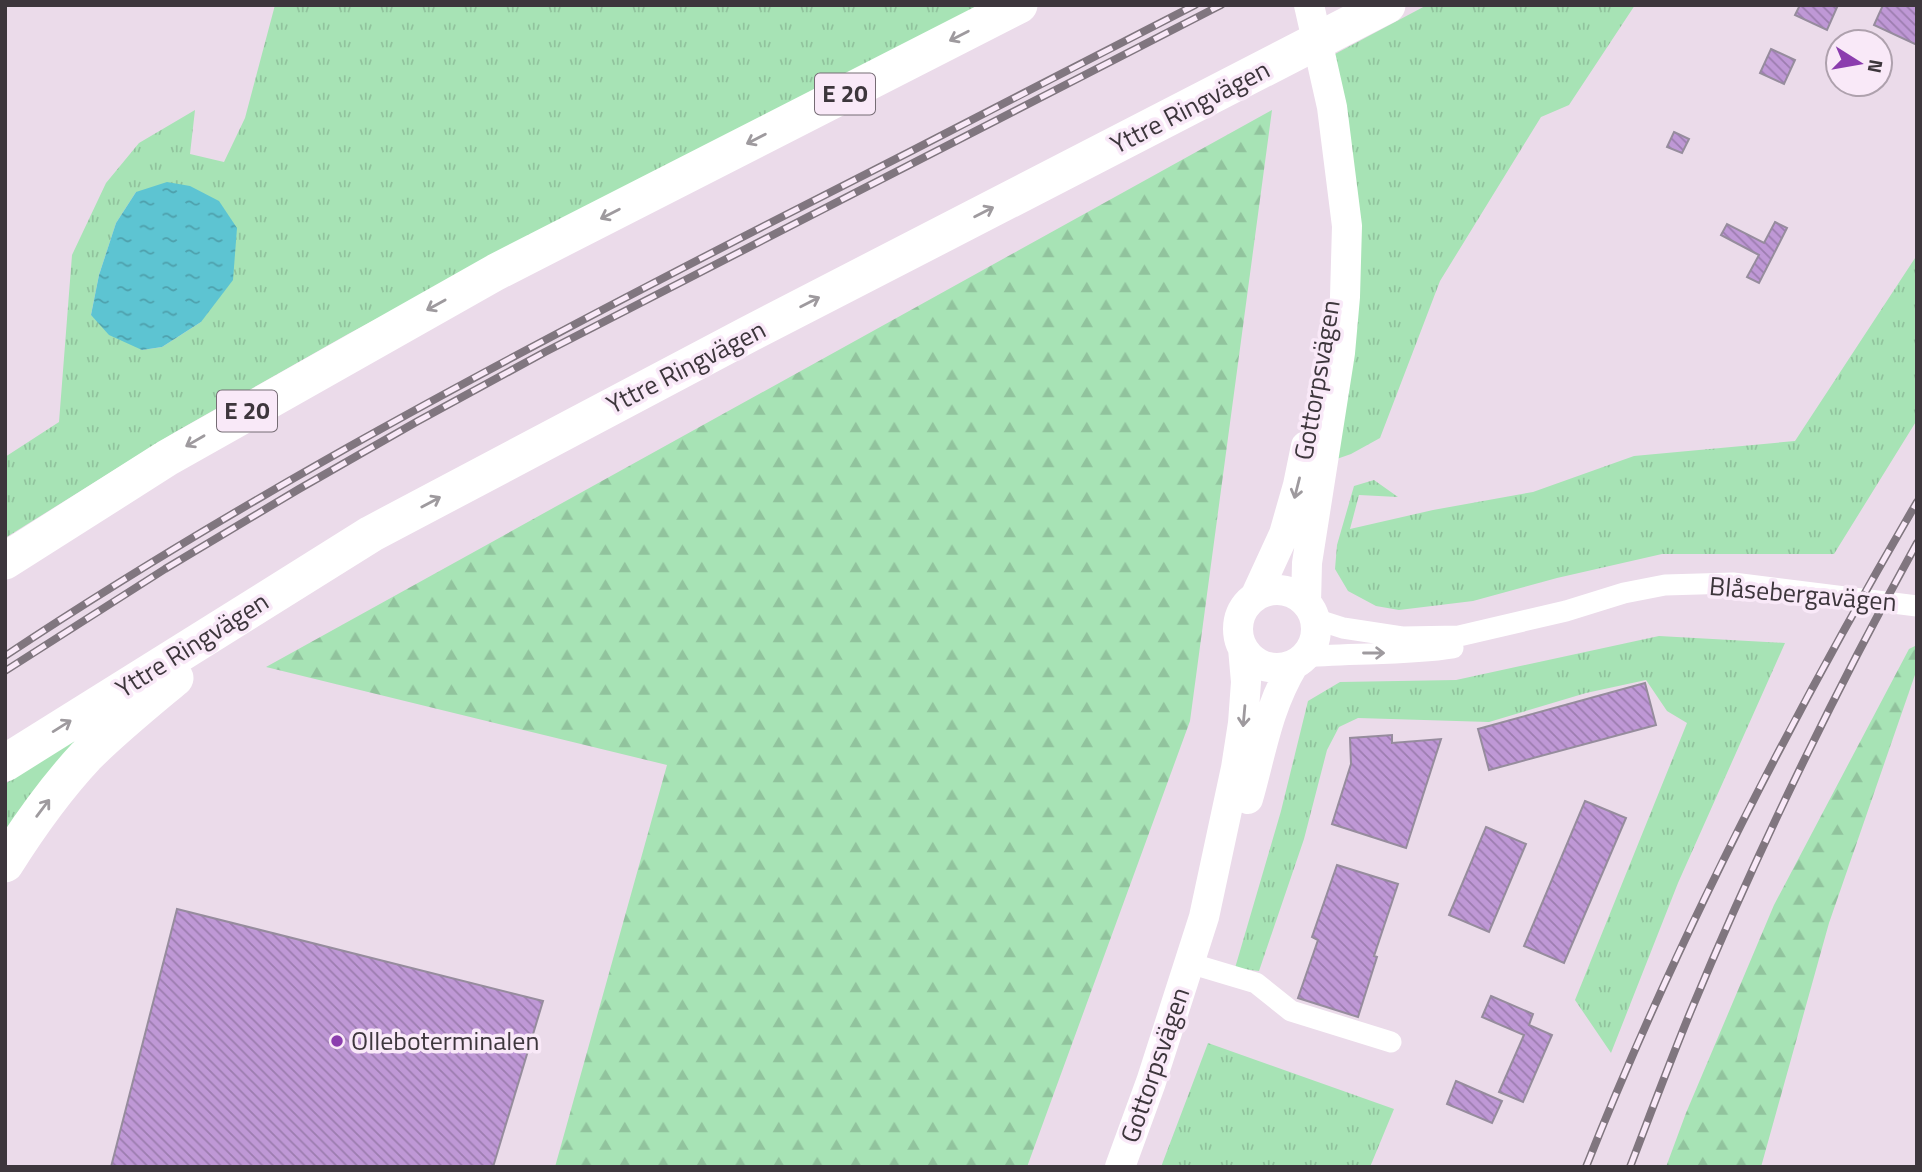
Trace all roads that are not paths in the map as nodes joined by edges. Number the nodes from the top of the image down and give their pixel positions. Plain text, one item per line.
1 (1019, 5) edge
2 (1309, 5) edge
3 (1383, 7) edge
4 (1338, 154) junction
5 (370, 534) junction
6 (5, 561) edge
7 (1255, 597) junction
8 (1917, 606) edge
9 (1310, 611) junction
10 (1566, 611) junction
11 (1243, 648) junction
12 (1300, 661) junction
13 (5, 763) edge
14 (5, 864) edge
15 (1204, 917) junction
16 (1189, 963) junction
17 (1391, 1042) dead end
18 (1120, 1167) edge

1 -> 6 highway, E 20
2 - 4 street, Gottorpsvägen
5 -> 3 highway, Yttre Ringvägen
4 -> 7 street, Gottorpsvägen
4 - 9 street, Gottorpsvägen
13 -> 5 highway, Yttre Ringvägen
14 -> 5 highway
7 - 9 street
7 - 11 street, Gottorpsvägen
8 - 10 street, Blåsebergavägen
9 - 10 street, Blåsebergavägen
9 - 12 street, Gottorpsvägen
12 -> 10 street, Blåsebergavägen
11 - 12 street
11 -> 15 street, Gottorpsvägen
12 - 15 street, Gottorpsvägen
15 - 16 street, Gottorpsvägen
16 - 17 street, Gottorpsvägen
16 - 18 street, Gottorpsvägen

